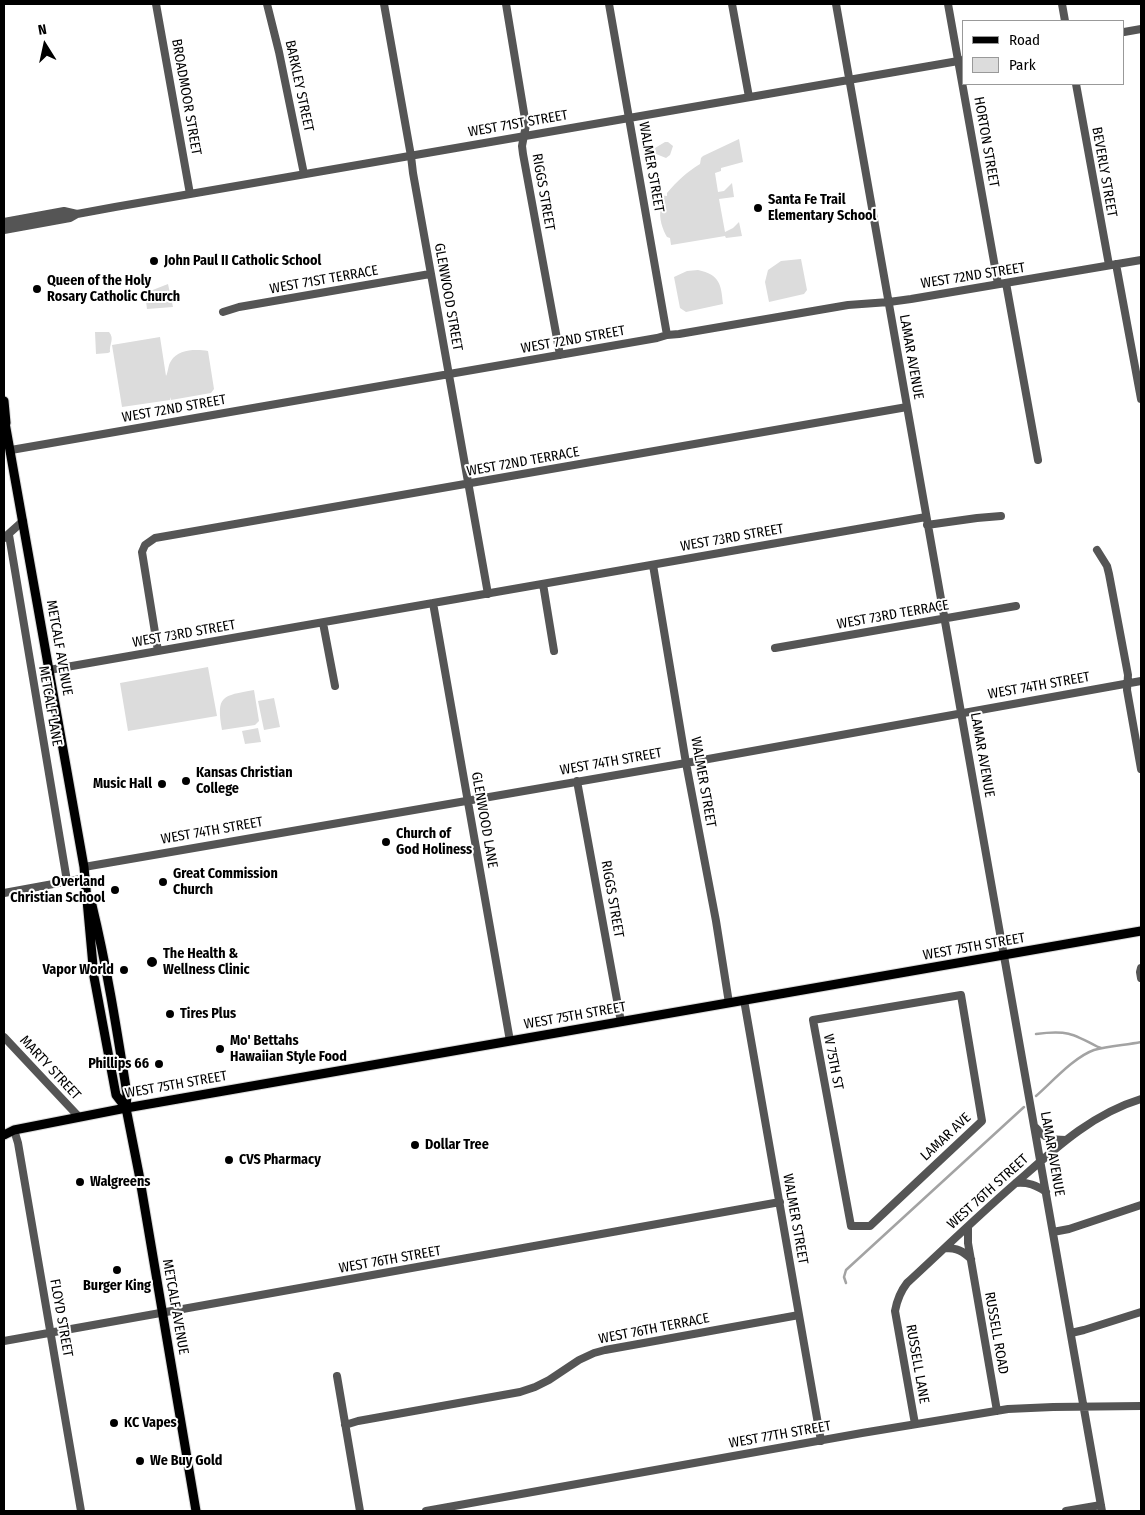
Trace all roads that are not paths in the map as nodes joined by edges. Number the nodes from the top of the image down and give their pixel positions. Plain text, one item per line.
1 (156, 4) edge
2 (266, 4) edge
3 (384, 4) edge
4 (506, 4) edge
5 (609, 4) edge
6 (732, 4) edge
7 (836, 4) edge
8 (948, 4) edge
9 (1062, 4) edge
10 (1065, 20) edge
11 (1141, 29) edge
12 (1125, 32) edge
13 (961, 60) edge
14 (849, 80) junction
15 (966, 85) edge
16 (1076, 85) edge
17 (749, 97) junction
18 (629, 118) junction
19 (524, 136) junction
20 (412, 156) junction
21 (304, 174) junction
22 (190, 194) junction
23 (77, 214) junction
24 (4, 222) edge
25 (4, 230) edge
26 (1141, 260) edge
27 (1112, 264) junction
28 (430, 274) junction
29 (1002, 284) junction
30 (889, 302) junction
31 (223, 312) dead end
32 (668, 334) junction
33 (560, 355) junction
34 (449, 374) junction
35 (1141, 399) edge
36 (4, 401) edge
37 (907, 407) junction
38 (4, 422) edge
39 (11, 450) junction
40 (1038, 460) dead end
41 (468, 484) junction
42 (1001, 516) dead end
43 (23, 521) junction
44 (926, 521) junction
45 (6, 536) edge
46 (1097, 550) dead end
47 (653, 565) junction
48 (543, 584) junction
49 (488, 594) junction
50 (433, 603) junction
51 (1016, 606) dead end
52 (945, 618) junction
53 (323, 623) junction
54 (775, 648) dead end
55 (554, 651) dead end
56 (158, 652) junction
57 (49, 670) junction
58 (1141, 681) edge
59 (1127, 684) junction
60 (335, 686) dead end
61 (961, 713) junction
62 (686, 763) junction
63 (1141, 769) edge
64 (578, 781) junction
65 (467, 799) junction
66 (84, 867) junction
67 (86, 878) junction
68 (67, 881) junction
69 (4, 892) edge
70 (1141, 931) edge
71 (1005, 956) junction
72 (1141, 968) edge
73 (1141, 978) edge
74 (961, 996) joint
75 (744, 1000) junction
76 (730, 1003) junction
77 (621, 1022) junction
78 (4, 1037) edge
79 (510, 1041) junction
80 (1141, 1098) edge
81 (126, 1108) junction
82 (79, 1117) junction
83 (1034, 1126) junction
84 (4, 1129) edge
85 (14, 1130) junction
86 (4, 1135) edge
87 (1066, 1140) junction
88 (1041, 1161) junction
89 (1016, 1183) junction
90 (1046, 1192) junction
91 (780, 1202) junction
92 (1141, 1205) edge
93 (851, 1226) joint
94 (968, 1227) junction
95 (1053, 1232) junction
96 (945, 1248) junction
97 (970, 1259) junction
98 (896, 1307) joint
99 (1141, 1312) edge
100 (162, 1314) junction
101 (799, 1315) junction
102 (51, 1333) junction
103 (1071, 1333) junction
104 (4, 1341) edge
105 (337, 1376) dead end
106 (1141, 1406) edge
107 (1084, 1407) junction
108 (997, 1411) junction
109 (916, 1424) junction
110 (345, 1425) junction
111 (821, 1441) junction
112 (1101, 1508) edge
113 (81, 1511) edge
114 (196, 1511) edge
115 (360, 1511) edge
116 (426, 1511) edge
117 (1066, 1511) edge

1 - 22 street, BROADMOOR STREET
2 - 21 street, BARKLEY STREET
3 - 20 street, GLENWOOD STREET
4 - 19 street, RIGGS STREET
5 - 18 street, WALMER STREET
6 - 17 street
7 - 14 street, LAMAR AVENUE
8 - 13 street, HORTON STREET
9 - 10 street
11 - 12 street
13 - 14 street, WEST 71ST STREET
14 - 17 street, WEST 71ST STREET
14 - 30 street, LAMAR AVENUE
15 - 29 street, HORTON STREET
16 - 27 street, BEVERLY STREET
17 - 18 street, WEST 71ST STREET
18 - 19 street, WEST 71ST STREET
18 - 32 street, WALMER STREET
19 - 20 street, WEST 71ST STREET
19 - 33 street, RIGGS STREET
20 - 21 street, WEST 71ST STREET
20 - 28 street, GLENWOOD STREET
21 - 22 street, WEST 71ST STREET
22 - 23 street, WEST 71ST STREET
23 - 24 street, WEST 71ST STREET
23 - 25 street, WEST 71ST STREET
26 - 27 street, WEST 72ND STREET
27 - 29 street, WEST 72ND STREET
27 - 35 street, BEVERLY STREET
28 - 31 street, WEST 71ST TERRACE
28 - 34 street, GLENWOOD STREET
29 - 30 street, WEST 72ND STREET
29 - 40 street, HORTON STREET
30 - 32 street, WEST 72ND STREET
30 - 37 street, LAMAR AVENUE
32 - 33 street, WEST 72ND STREET
33 - 34 street, WEST 72ND STREET
34 - 39 street, WEST 72ND STREET
34 - 41 street, GLENWOOD STREET
36 - 38 main road, METCALF AVENUE
37 - 41 street, WEST 72ND TERRACE
37 - 44 street, LAMAR AVENUE
38 - 39 main road, METCALF AVENUE
39 - 43 main road, METCALF AVENUE
41 - 49 street, GLENWOOD STREET
41 - 56 street, WEST 72ND TERRACE
42 - 44 street, WEST 73RD STREET
43 - 45 street
43 - 57 main road, METCALF AVENUE
44 - 47 street, WEST 73RD STREET
44 - 52 street, LAMAR AVENUE
45 - 68 street, METCALF LANE
46 - 59 street
47 - 48 street, WEST 73RD STREET
47 - 62 street, WALMER STREET
48 - 49 street, WEST 73RD STREET
48 - 55 street
49 - 50 street, WEST 73RD STREET
50 - 53 street, WEST 73RD STREET
50 - 65 street, GLENWOOD LANE
51 - 52 street, WEST 73RD TERRACE
52 - 54 street, WEST 73RD TERRACE
52 - 61 street, LAMAR AVENUE
53 - 56 street, WEST 73RD STREET
53 - 60 street
56 - 57 street, WEST 73RD STREET
57 - 66 main road, METCALF AVENUE
58 - 59 street, WEST 74TH STREET
59 - 61 street, WEST 74TH STREET
59 - 63 street
61 - 62 street, WEST 74TH STREET
61 - 71 street, LAMAR AVENUE
62 - 64 street, WEST 74TH STREET
62 - 76 street, WALMER STREET
64 - 65 street, WEST 74TH STREET
64 - 77 street, RIGGS STREET
65 - 66 street, WEST 74TH STREET
65 - 79 street, GLENWOOD LANE
66 - 67 main road, METCALF AVENUE
67 - 68 street
67 - 81 main road, METCALF AVENUE
67 - 81 main road, METCALF AVENUE
68 - 69 street
70 - 71 main road, WEST 75TH STREET
71 - 75 main road, WEST 75TH STREET
71 - 83 street, LAMAR AVENUE
72 - 73 street
74 - 93 street, LAMAR AVE
74 - 93 street, W 75TH ST
75 - 76 main road, WEST 75TH STREET
75 - 91 street, WALMER STREET
76 - 77 main road, WEST 75TH STREET
77 - 79 main road, WEST 75TH STREET
78 - 82 street, MARTY STREET
79 - 81 main road, WEST 75TH STREET
80 - 87 street, WEST 76TH STREET
81 - 82 main road, WEST 75TH STREET
81 - 100 main road, METCALF AVENUE
82 - 85 main road, WEST 75TH STREET
83 - 87 street
83 - 88 street, LAMAR AVENUE
84 - 85 main road, WEST 75TH STREET
85 - 86 main road, WEST 75TH STREET
85 - 102 street, FLOYD STREET
87 - 88 street, WEST 76TH STREET
88 - 89 street, WEST 76TH STREET
88 - 90 street, LAMAR AVENUE
89 - 90 street
89 - 94 street, WEST 76TH STREET
90 - 95 street, LAMAR AVENUE
91 - 100 street, WEST 76TH STREET
91 - 101 street, WALMER STREET
92 - 95 street
94 - 96 street, WEST 76TH STREET
94 - 97 street, RUSSELL ROAD
95 - 103 street, LAMAR AVENUE
96 - 97 street
96 - 98 street, WEST 76TH STREET
97 - 108 street, RUSSELL ROAD
98 - 109 street, RUSSELL LANE
99 - 103 street
100 - 102 street, WEST 76TH STREET
100 - 114 main road, METCALF AVENUE
101 - 110 street, WEST 76TH TERRACE
101 - 111 street, WALMER STREET
102 - 104 street, WEST 76TH STREET
102 - 113 street, FLOYD STREET
103 - 107 street, LAMAR AVENUE
105 - 110 street
106 - 107 street, WEST 77TH STREET
107 - 108 street, WEST 77TH STREET
107 - 112 street, LAMAR AVENUE
108 - 109 street, WEST 77TH STREET
109 - 111 street, WEST 77TH STREET
110 - 115 street
111 - 116 street, WEST 77TH STREET
112 - 117 street

